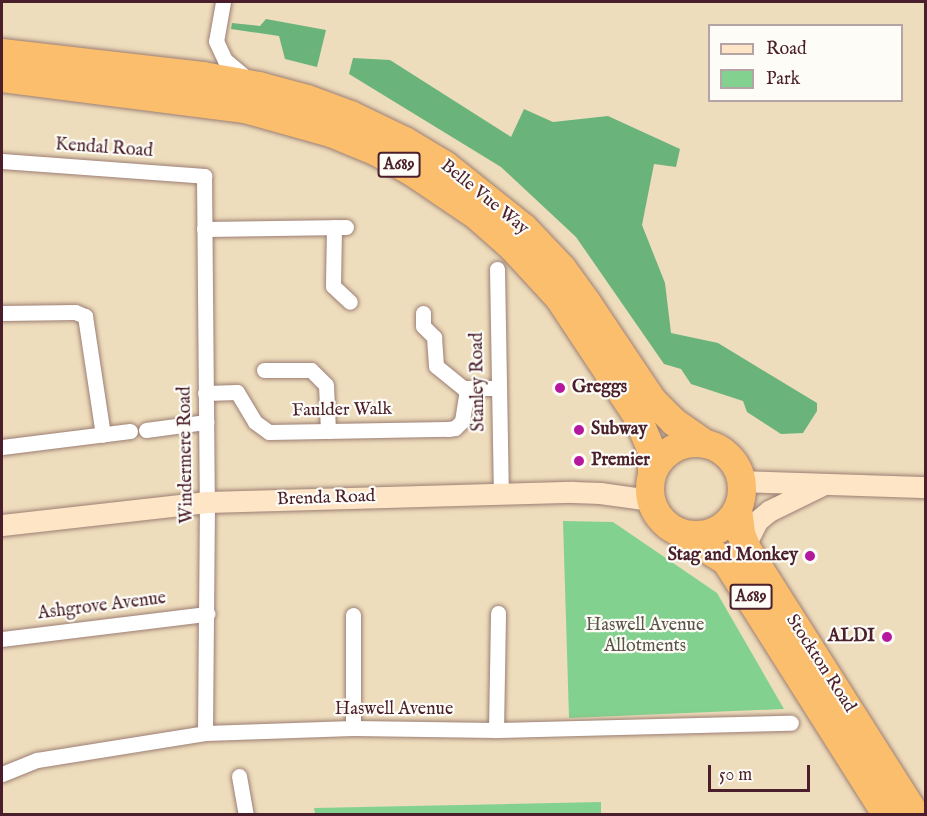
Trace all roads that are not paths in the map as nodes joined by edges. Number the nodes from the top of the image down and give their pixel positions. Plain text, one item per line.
1 (223, 2) edge
2 (2, 53) edge
3 (2, 78) edge
4 (259, 86) junction
5 (2, 161) edge
6 (204, 176) joint
7 (204, 229) junction
8 (497, 269) dead end
9 (350, 302) dead end
10 (2, 313) edge
11 (423, 313) dead end
12 (264, 370) dead end
13 (465, 388) junction
14 (499, 388) junction
15 (205, 393) junction
16 (206, 422) junction
17 (146, 430) dead end
18 (130, 431) dead end
19 (328, 431) junction
20 (103, 435) junction
21 (705, 444) junction
22 (2, 447) edge
23 (652, 472) junction
24 (741, 481) junction
25 (823, 485) junction
26 (926, 487) edge
27 (501, 494) junction
28 (650, 500) junction
29 (207, 502) junction
30 (738, 509) junction
31 (2, 525) edge
32 (682, 534) junction
33 (745, 545) junction
34 (498, 613) dead end
35 (207, 614) junction
36 (352, 615) dead end
37 (2, 639) edge
38 (791, 723) dead end
39 (353, 728) junction
40 (496, 730) junction
41 (206, 733) junction
42 (2, 774) edge
43 (239, 776) dead end
44 (246, 814) edge
45 (886, 814) edge
46 (915, 814) edge

1 - 4 street
2 - 4 highway, Belle Vue Way / A689
3 - 23 highway, Belle Vue Way / A689
4 - 21 highway, Belle Vue Way / A689
5 - 6 street, Kendal Road
6 - 7 street, Windermere Road
7 - 9 street
7 - 15 street, Windermere Road
8 - 14 street, Stanley Road
10 - 20 street
11 - 13 street
12 - 19 street
13 - 14 street
13 - 19 street, Faulder Walk
14 - 27 street, Stanley Road
15 - 16 street, Windermere Road
15 - 19 street, Faulder Walk
16 - 17 street
16 - 29 street, Windermere Road
18 - 20 street
20 - 22 street
21 - 23 highway
21 - 24 highway, A689
23 - 28 highway, A689
24 - 25 main road
24 - 30 highway, A689
25 - 26 main road
25 - 33 main road
27 - 28 main road, Brenda Road
27 - 29 main road, Brenda Road
28 - 32 highway, A689
29 - 31 main road, Brenda Road
29 - 35 street, Windermere Road
30 - 32 highway
30 - 33 highway, Stockton Road / A689
32 - 45 highway, A689
33 - 46 highway, Stockton Road / A689
34 - 40 street
35 - 37 street, Ashgrove Avenue
35 - 41 street, Windermere Road
36 - 39 street
38 - 40 street, Haswell Avenue
39 - 40 street, Haswell Avenue
39 - 41 street, Haswell Avenue
41 - 42 street, Haswell Avenue
43 - 44 street

